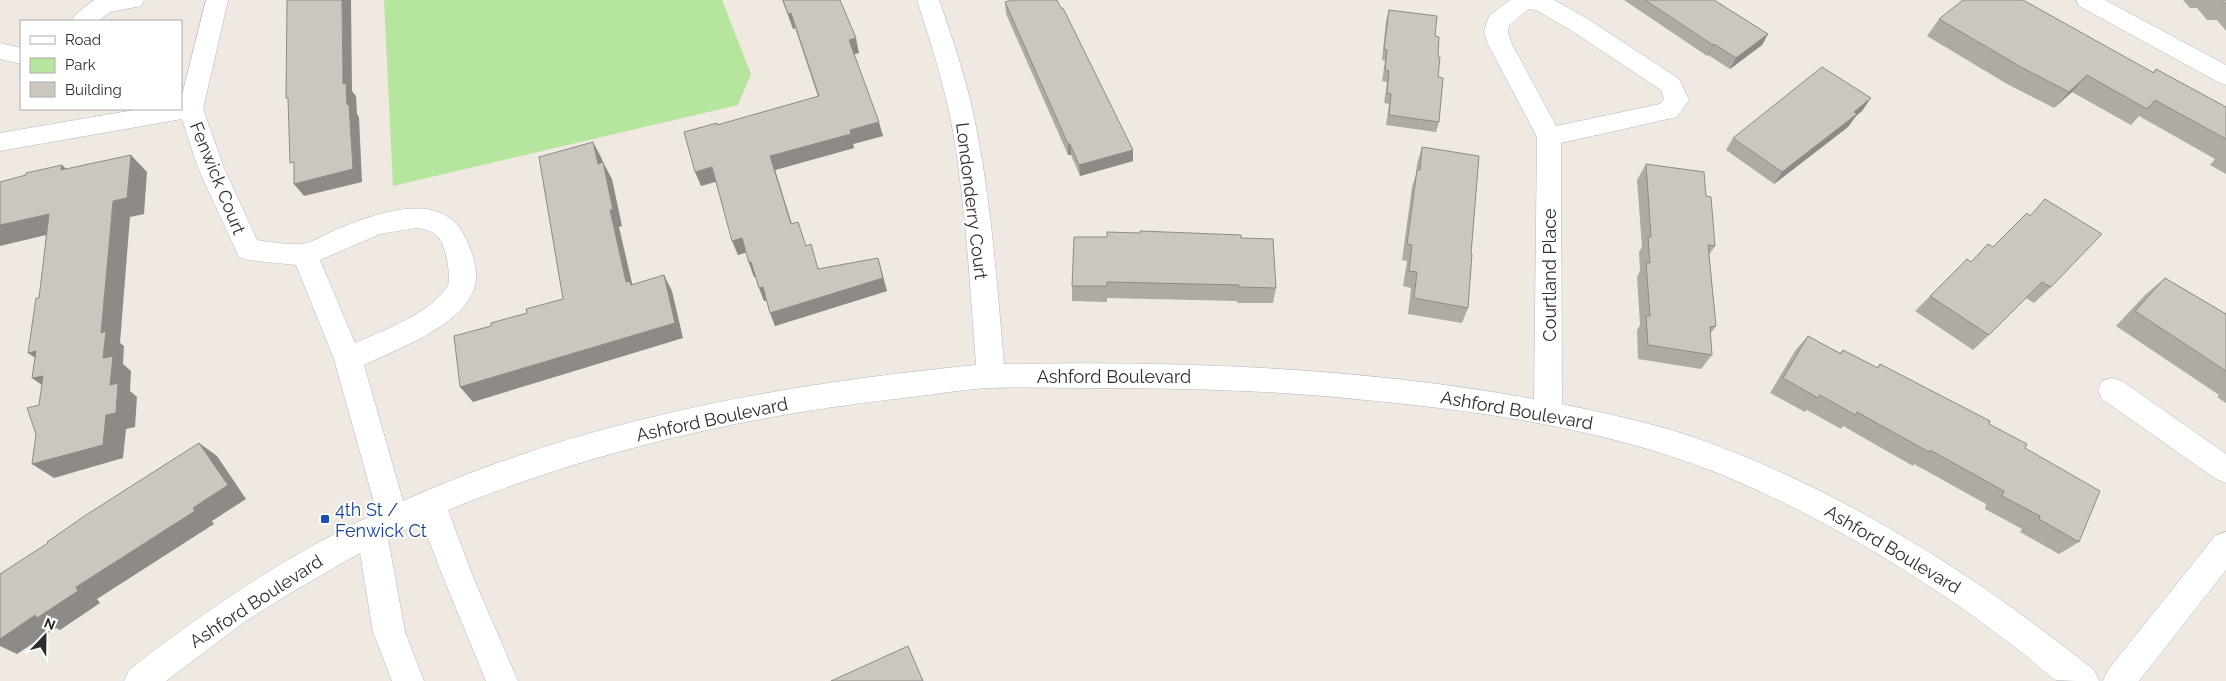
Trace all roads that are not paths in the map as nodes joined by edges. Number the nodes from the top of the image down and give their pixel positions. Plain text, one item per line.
1 (133, 0) edge
2 (217, 0) edge
3 (928, 0) edge
4 (2086, 0) edge
5 (84, 20) edge
6 (0, 51) edge
7 (20, 56) edge
8 (2226, 76) edge
9 (186, 107) edge
10 (170, 110) edge
11 (1549, 137) junction
12 (0, 142) edge
13 (305, 255) junction
14 (348, 359) junction
15 (991, 376) junction
16 (2112, 390) dead end
17 (1548, 412) junction
18 (2226, 470) edge
19 (431, 505) junction
20 (383, 527) junction
21 (2226, 546) edge
22 (140, 681) edge
23 (408, 681) edge
24 (502, 681) edge
25 (2083, 681) edge
26 (2119, 681) edge

1 - 5 street
2 - 9 street
3 - 15 street, Londonderry Court
4 - 8 street
6 - 7 street
9 - 13 street, Fenwick Court
10 - 12 street
11 - 11 street
11 - 17 street, Courtland Place
13 - 14 street
13 - 14 street, Fenwick Court
14 - 20 street
15 - 17 street, Ashford Boulevard
15 - 19 street, Ashford Boulevard
16 - 18 street
17 - 25 street, Ashford Boulevard
19 - 20 street, Ashford Boulevard
19 - 24 street
20 - 22 street, Ashford Boulevard
20 - 23 street
21 - 26 street

